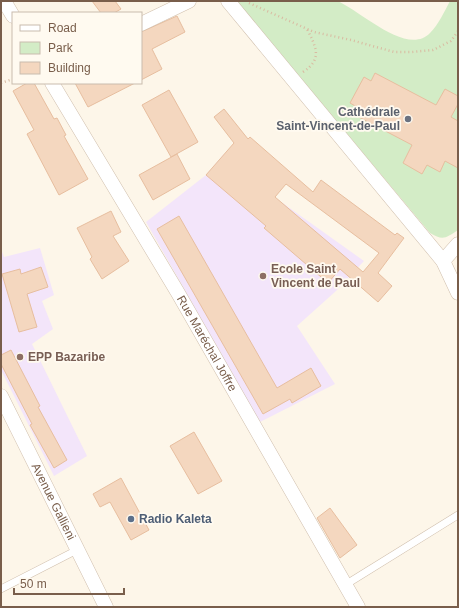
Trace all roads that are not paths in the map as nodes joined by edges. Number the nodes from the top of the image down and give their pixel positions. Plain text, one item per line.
1 (4, 1) edge
2 (189, 1) edge
3 (228, 1) edge
4 (12, 14) edge
5 (142, 24) edge
6 (53, 84) edge
7 (458, 244) edge
8 (443, 261) junction
9 (458, 292) edge
10 (1, 396) edge
11 (458, 515) edge
12 (77, 550) junction
13 (345, 585) junction
14 (1, 589) edge
15 (106, 607) edge
16 (358, 607) edge

1 - 4 street
2 - 5 street
3 - 8 street
6 - 13 street, Rue Maréchal Joffre
7 - 8 street
8 - 9 street
10 - 12 street, Avenue Gallieni
11 - 13 lane
12 - 14 lane
12 - 15 street, Avenue Gallieni
13 - 16 street, Rue Maréchal Joffre

